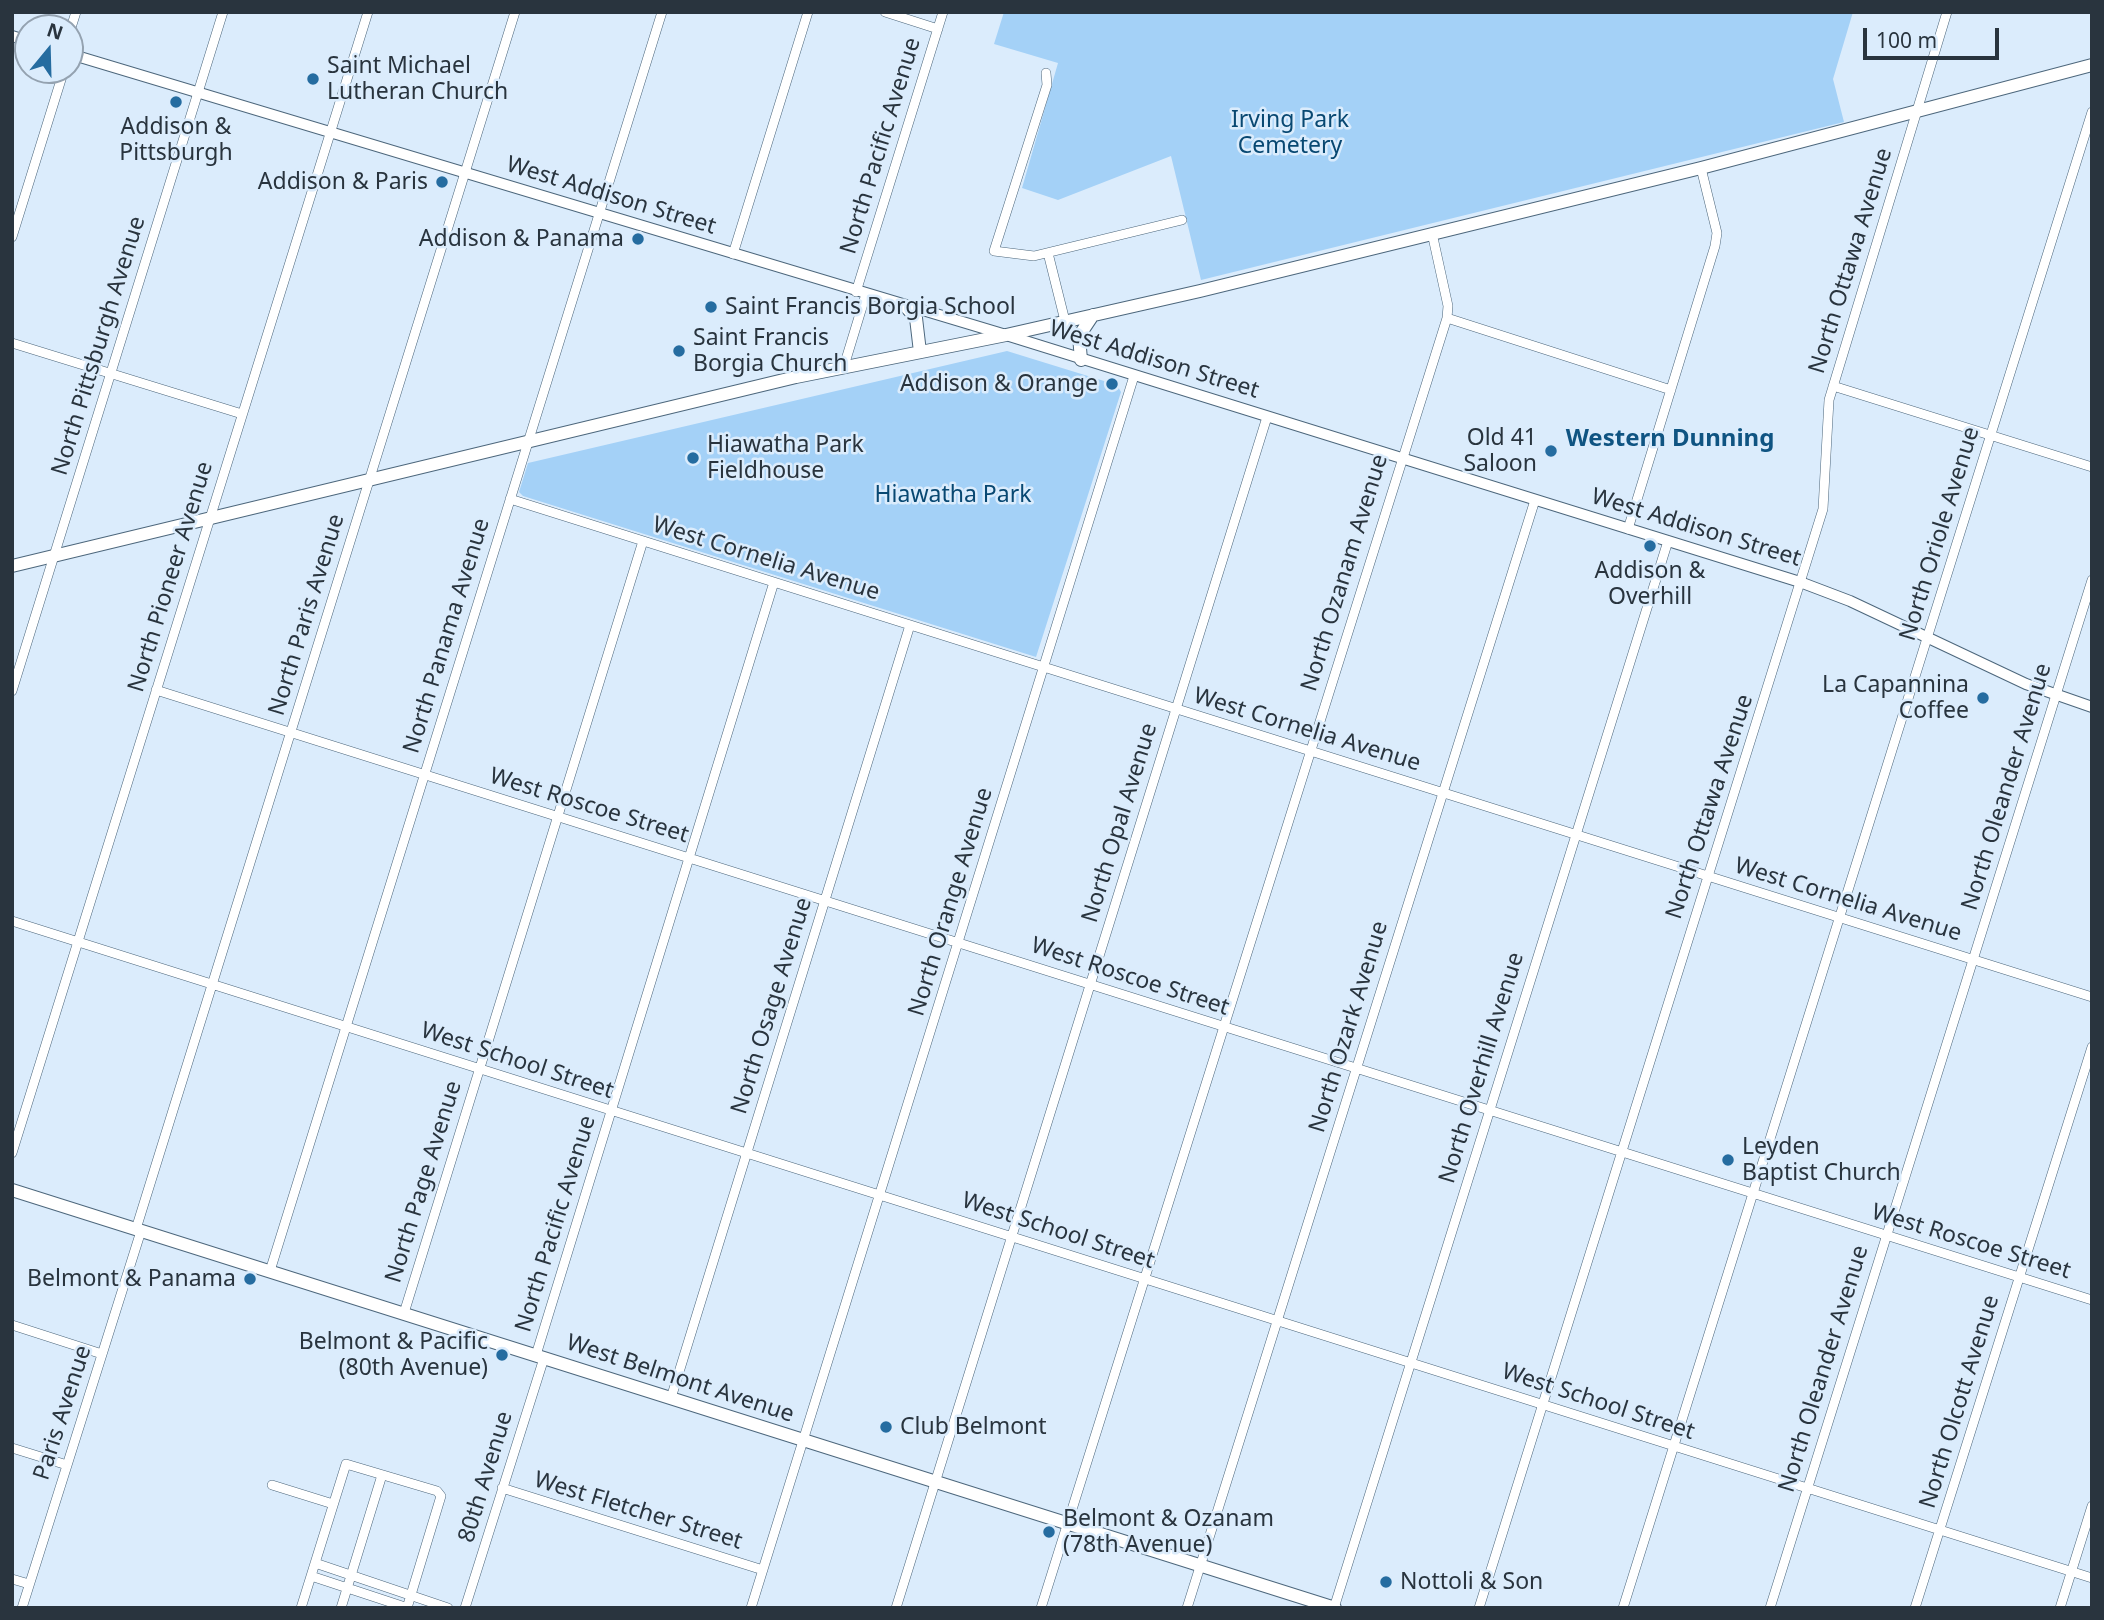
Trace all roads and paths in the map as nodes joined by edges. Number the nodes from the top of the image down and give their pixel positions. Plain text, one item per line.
1 (223, 12) edge
2 (368, 12) edge
3 (515, 12) edge
4 (662, 12) edge
5 (808, 12) edge
6 (885, 12) edge
7 (943, 12) edge
8 (1947, 12) edge
9 (938, 29) junction
10 (84, 58) edge
11 (2092, 65) edge
12 (1046, 73) dead end
13 (60, 84) edge
14 (198, 92) junction
15 (1917, 112) junction
16 (2092, 112) edge
17 (2090, 124) edge
18 (331, 133) junction
19 (1701, 168) junction
20 (465, 173) junction
21 (599, 214) junction
22 (1182, 220) dead end
23 (1432, 233) junction
24 (12, 237) edge
25 (1048, 253) junction
26 (733, 254) junction
27 (861, 293) junction
28 (905, 306) junction
29 (1093, 315) junction
30 (1447, 318) junction
31 (1065, 321) junction
32 (1006, 335) junction
33 (12, 343) edge
34 (920, 352) junction
35 (1081, 360) junction
36 (844, 366) junction
37 (111, 374) junction
38 (1134, 376) junction
39 (1833, 386) junction
40 (1671, 390) junction
41 (242, 414) junction
42 (1267, 417) junction
43 (1990, 436) junction
44 (528, 442) junction
45 (1400, 458) junction
46 (2092, 467) edge
47 (369, 480) junction
48 (510, 499) junction
49 (1535, 500) junction
50 (208, 519) junction
51 (1628, 529) junction
52 (643, 541) junction
53 (1668, 541) junction
54 (54, 556) junction
55 (12, 566) edge
56 (2092, 580) edge
57 (774, 582) junction
58 (1800, 582) junction
59 (910, 625) junction
60 (1927, 637) junction
61 (1044, 667) junction
62 (156, 690) junction
63 (12, 691) edge
64 (2056, 695) junction
65 (2092, 706) edge
66 (1176, 709) junction
67 (291, 732) junction
68 (1310, 751) junction
69 (424, 775) junction
70 (1443, 793) junction
71 (557, 817) junction
72 (1576, 835) junction
73 (689, 858) junction
74 (1709, 876) junction
75 (825, 901) junction
76 (1839, 918) junction
77 (12, 921) edge
78 (77, 942) junction
79 (958, 943) junction
80 (1973, 960) junction
81 (212, 985) junction
82 (1091, 985) junction
83 (2092, 997) edge
84 (346, 1027) junction
85 (1223, 1027) junction
86 (2092, 1047) edge
87 (1356, 1068) junction
88 (480, 1069) junction
89 (1489, 1110) junction
90 (611, 1111) junction
91 (1622, 1152) junction
92 (12, 1153) edge
93 (747, 1154) junction
94 (12, 1190) edge
95 (1753, 1193) junction
96 (880, 1195) junction
97 (139, 1230) junction
98 (1886, 1236) junction
99 (1012, 1237) junction
100 (270, 1271) junction
101 (2019, 1277) junction
102 (1145, 1279) junction
103 (2092, 1300) edge
104 (404, 1314) junction
105 (1277, 1321) junction
106 (12, 1325) edge
107 (102, 1354) junction
108 (540, 1357) junction
109 (1409, 1363) junction
110 (671, 1398) junction
111 (1543, 1405) junction
112 (804, 1440) junction
113 (1674, 1446) junction
114 (12, 1448) edge
115 (67, 1465) junction
116 (382, 1475) junction
117 (937, 1482) junction
118 (272, 1485) dead end
119 (502, 1488) junction
120 (1807, 1488) junction
121 (334, 1504) junction
122 (2092, 1506) edge
123 (1068, 1524) junction
124 (1939, 1530) junction
125 (315, 1563) junction
126 (1200, 1565) junction
127 (763, 1570) junction
128 (2071, 1572) junction
129 (311, 1576) junction
130 (351, 1576) junction
131 (2092, 1578) edge
132 (12, 1579) edge
133 (29, 1584) junction
134 (348, 1588) junction
135 (412, 1595) junction
136 (22, 1608) edge
137 (301, 1608) edge
138 (341, 1608) edge
139 (407, 1608) edge
140 (448, 1608) edge
141 (465, 1608) edge
142 (751, 1608) edge
143 (896, 1608) edge
144 (1041, 1608) edge
145 (1187, 1608) edge
146 (1334, 1608) edge
147 (1479, 1608) edge
148 (1623, 1608) edge
149 (1770, 1608) edge
150 (1915, 1608) edge
151 (2060, 1608) edge

1 - 14 street, North Pittsburgh Avenue
2 - 18 street, North Pioneer Avenue
3 - 20 street, North Paris Avenue
4 - 21 street, North Panama Avenue
5 - 26 street
6 - 9 street
7 - 9 street, North Pacific Avenue
8 - 15 street, North Ottawa Avenue
9 - 27 street, North Pacific Avenue
10 - 14 street, West Addison Street
11 - 15 main road
12 - 25 street
13 - 24 street
14 - 18 street, West Addison Street
14 - 37 street, North Pittsburgh Avenue
15 - 19 main road
15 - 39 street, North Ottawa Avenue
16 - 17 street, North Oriole Avenue
17 - 43 street, North Oriole Avenue
18 - 20 street, West Addison Street
18 - 41 street, North Pioneer Avenue
19 - 23 main road
19 - 40 street
20 - 21 street, West Addison Street
20 - 47 street, North Paris Avenue
21 - 26 street, West Addison Street
21 - 44 street, North Panama Avenue
22 - 25 street
23 - 29 main road
23 - 30 street, North Ozanam Avenue
25 - 31 street
26 - 27 street, West Addison Street
27 - 28 street, West Addison Street
27 - 36 street, North Pacific Avenue
28 - 32 street, West Addison Street
28 - 34 main road
29 - 31 main road
29 - 35 main road
30 - 40 street
30 - 45 street, North Ozanam Avenue
31 - 32 main road
32 - 34 main road
32 - 35 street, West Addison Street
33 - 37 street
34 - 36 main road
35 - 38 street, West Addison Street
36 - 44 main road
37 - 41 street
37 - 54 street, North Pittsburgh Avenue
38 - 42 street, West Addison Street
38 - 61 street, North Orange Avenue
39 - 43 street
39 - 58 street, North Ottawa Avenue
40 - 51 street
41 - 50 street, North Pioneer Avenue
42 - 45 street, West Addison Street
42 - 66 street, North Opal Avenue
43 - 46 street
43 - 60 street, North Oriole Avenue
44 - 47 main road
44 - 48 street, North Panama Avenue
45 - 49 street, West Addison Street
45 - 68 street, North Ozanam Avenue
47 - 50 main road
47 - 67 street, North Paris Avenue
48 - 52 street, West Cornelia Avenue
48 - 69 street, North Panama Avenue
49 - 51 street, West Addison Street
49 - 70 street, North Ozark Avenue
50 - 54 main road
50 - 62 street, North Pioneer Avenue
51 - 53 street, West Addison Street
52 - 57 street, West Cornelia Avenue
52 - 71 street, North Page Avenue
53 - 58 street, West Addison Street
53 - 72 street, North Overhill Avenue
54 - 55 main road
54 - 63 street, North Pittsburgh Avenue
56 - 64 street, North Oleander Avenue
57 - 59 street, West Cornelia Avenue
57 - 73 street, North Pacific Avenue
58 - 60 street, West Addison Street
58 - 74 street, North Ottawa Avenue
59 - 61 street, West Cornelia Avenue
59 - 75 street, North Osage Avenue
60 - 64 street, West Addison Street
60 - 76 street, North Oriole Avenue
61 - 66 street, West Cornelia Avenue
61 - 79 street, North Orange Avenue
62 - 67 street, West Roscoe Street
62 - 78 street, North Pioneer Avenue
64 - 65 street, West Addison Street
64 - 80 street, North Oleander Avenue
66 - 68 street, West Cornelia Avenue
66 - 82 street, North Opal Avenue
67 - 69 street, West Roscoe Street
67 - 81 street, North Paris Avenue
68 - 70 street, West Cornelia Avenue
68 - 85 street, North Ozanam Avenue
69 - 71 street, West Roscoe Street
69 - 84 street, North Panama Avenue
70 - 72 street, West Cornelia Avenue
70 - 87 street, North Ozark Avenue
71 - 73 street, West Roscoe Street
71 - 88 street, North Page Avenue
72 - 74 street, West Cornelia Avenue
72 - 89 street, North Overhill Avenue
73 - 75 street, West Roscoe Street
73 - 90 street, North Pacific Avenue
74 - 76 street, West Cornelia Avenue
74 - 91 street, North Ottawa Avenue
75 - 79 street, West Roscoe Street
75 - 93 street, North Osage Avenue
76 - 80 street, West Cornelia Avenue
76 - 95 street, North Oriole Avenue
77 - 78 street, West School Street
78 - 81 street, West School Street
78 - 92 street, North Pioneer Avenue
79 - 82 street, West Roscoe Street
79 - 96 street, North Orange Avenue
80 - 83 street, West Cornelia Avenue
80 - 98 street, North Oleander Avenue
81 - 84 street, West School Street
81 - 97 street, North Paris Avenue
82 - 85 street, West Roscoe Street
82 - 99 street, North Opal Avenue
84 - 88 street, West School Street
84 - 100 street, North Panama Avenue
85 - 87 street, West Roscoe Street
85 - 102 street, North Ozanam Avenue
86 - 101 street, North Olcott Avenue
87 - 89 street, West Roscoe Street
87 - 105 street, North Ozark Avenue
88 - 90 street, West School Street
88 - 104 street, North Page Avenue
89 - 91 street, West Roscoe Street
89 - 109 street, North Overhill Avenue
90 - 93 street, West School Street
90 - 108 street, North Pacific Avenue
91 - 95 street, West Roscoe Street
91 - 111 street, North Ottawa Avenue
93 - 96 street, West School Street
93 - 110 street, North Osage Avenue
94 - 97 main road, West Belmont Avenue
95 - 98 street, West Roscoe Street
95 - 113 street, North Oriole Avenue
96 - 99 street, West School Street
96 - 112 street, North Orange Avenue
97 - 100 main road, West Belmont Avenue
97 - 107 street, Paris Avenue
98 - 101 street, West Roscoe Street
98 - 120 street, North Oleander Avenue
99 - 102 street, West School Street
99 - 117 street, North Opal Avenue
100 - 104 main road, West Belmont Avenue
101 - 103 street, West Roscoe Street
101 - 124 street, North Olcott Avenue
102 - 105 street, West School Street
102 - 123 street, North Ozanam Avenue
104 - 108 main road, West Belmont Avenue
105 - 109 street, West School Street
105 - 126 street, North Ozark Avenue
106 - 107 street
107 - 115 street, Paris Avenue
108 - 110 main road, West Belmont Avenue
108 - 119 street, 80th Avenue
109 - 111 street, West School Street
109 - 146 street, North Overhill Avenue
110 - 112 main road, West Belmont Avenue
111 - 113 street, West School Street
111 - 147 street, North Ottawa Avenue
112 - 117 main road, West Belmont Avenue
112 - 127 street, North Orange Avenue
113 - 120 street, West School Street
113 - 148 street, North Oriole Avenue
114 - 115 street
115 - 133 street, Paris Avenue
116 - 121 street
116 - 130 street
116 - 135 street
117 - 123 main road, West Belmont Avenue
117 - 143 street, North Opal Avenue
118 - 121 street
119 - 127 street, West Fletcher Street
119 - 141 street, 80th Avenue
120 - 124 street, West School Street
120 - 149 street, North Oleander Avenue
121 - 125 street
122 - 128 street
123 - 126 main road, West Belmont Avenue
123 - 144 street, North Ozanam Avenue
124 - 128 street, West School Street
124 - 150 street, North Olcott Avenue
125 - 129 street
125 - 130 street
126 - 145 street, North Ozark Avenue
126 - 146 main road, West Belmont Avenue
127 - 142 street, North Orange Avenue
128 - 131 street, West School Street
128 - 151 street
129 - 134 street
129 - 137 street
130 - 134 street
130 - 135 street
132 - 133 street
133 - 136 street, Paris Avenue
134 - 138 street
134 - 139 street
135 - 139 street
135 - 140 street

